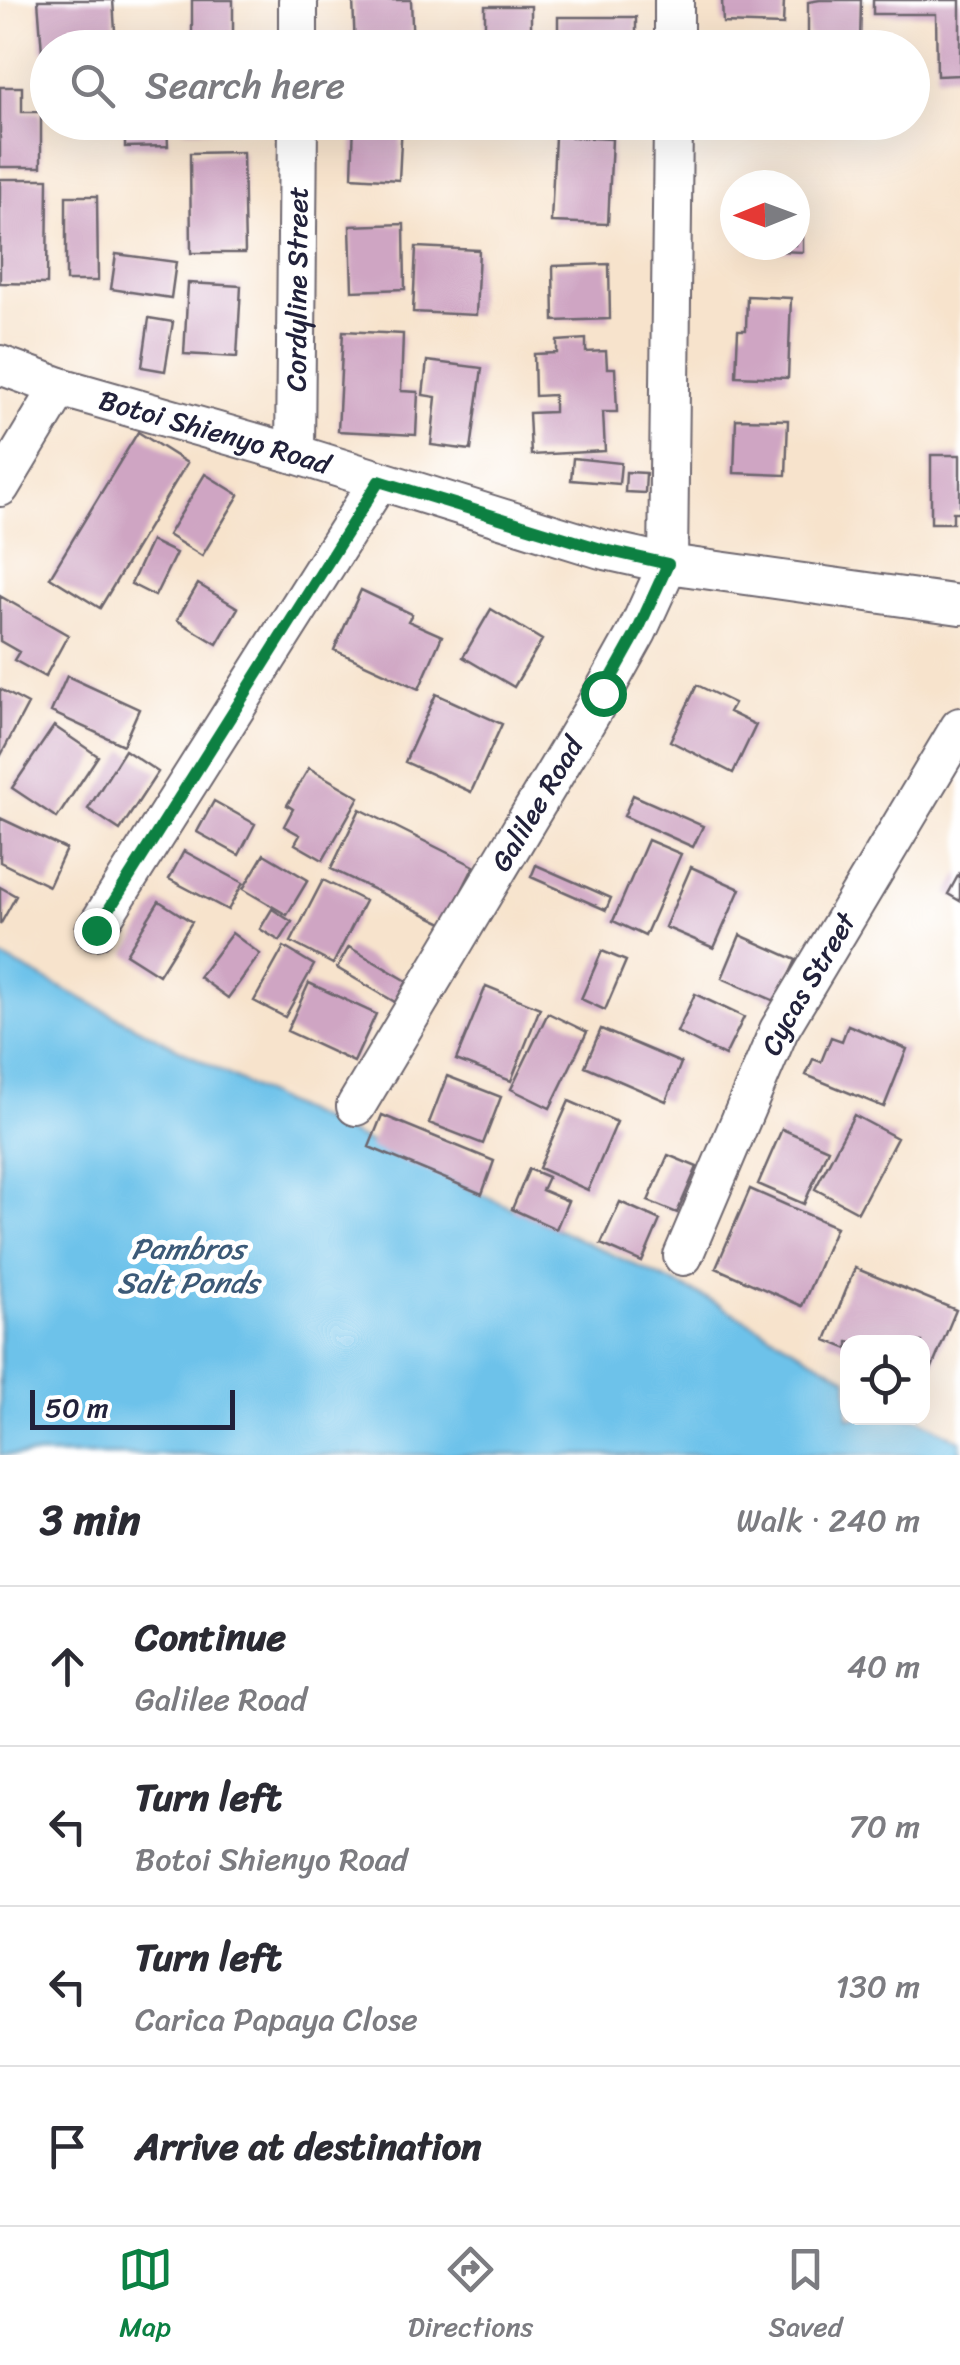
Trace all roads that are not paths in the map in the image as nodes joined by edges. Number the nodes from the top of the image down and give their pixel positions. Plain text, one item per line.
1 (298, 0) edge
2 (674, 0) edge
3 (298, 30) edge
4 (674, 30) edge
5 (298, 140) edge
6 (673, 140) edge
7 (0, 365) edge
8 (60, 386) junction
9 (296, 454) junction
10 (379, 481) junction
11 (0, 488) edge
12 (668, 564) junction
13 (960, 605) edge
14 (960, 727) edge
15 (96, 930) dead end
16 (356, 1106) dead end
17 (683, 1256) dead end

1 - 3 street
2 - 4 street
5 - 9 street, Cordyline Street
6 - 12 street, Galilee Road
7 - 8 street, Botoi Shienyo Road
8 - 9 street, Botoi Shienyo Road
8 - 11 street
9 - 10 street, Botoi Shienyo Road
10 - 12 street, Botoi Shienyo Road
10 - 15 street
12 - 13 street, Botoi Shienyo Road
12 - 16 street, Galilee Road
14 - 17 street, Cycas Street

